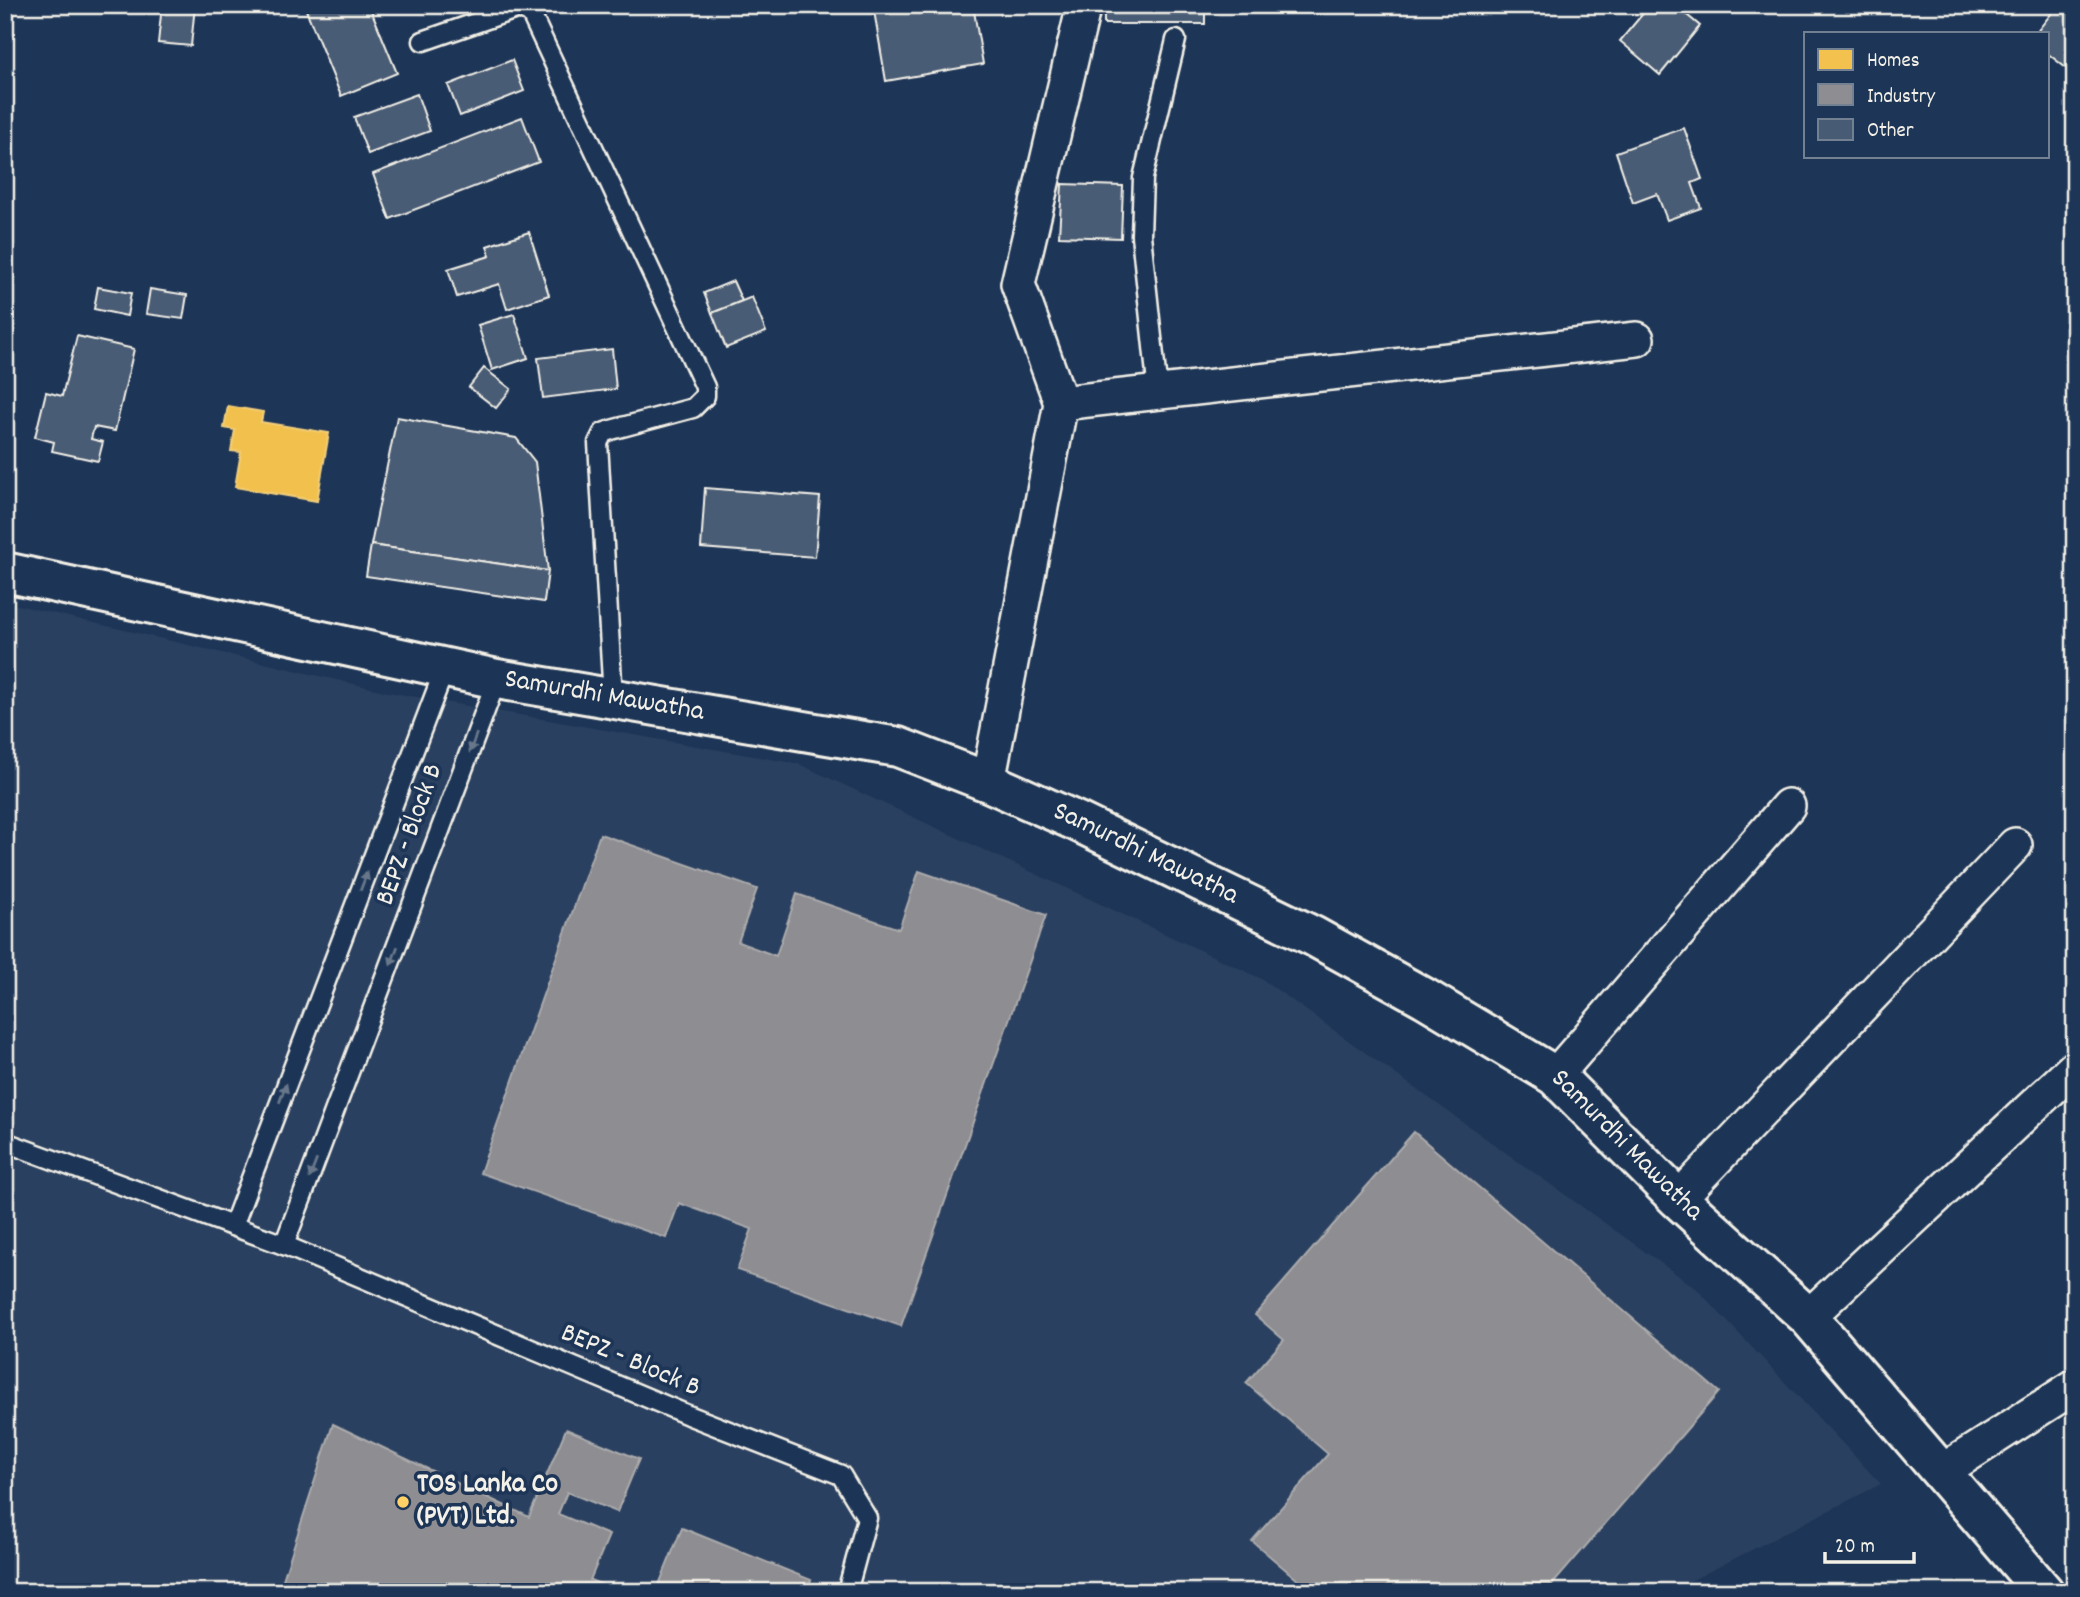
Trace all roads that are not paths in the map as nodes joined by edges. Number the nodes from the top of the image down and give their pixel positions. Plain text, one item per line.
1 (1084, 5) edge
2 (1176, 40) dead end
3 (423, 41) dead end
4 (1636, 339) dead end
5 (1158, 393) junction
6 (1061, 403) junction
7 (5, 572) edge
8 (445, 668) junction
9 (497, 679) junction
10 (613, 698) junction
11 (988, 782) junction
12 (1788, 806) dead end
13 (2015, 845) dead end
14 (2075, 1067) edge
15 (1555, 1076) junction
16 (5, 1142) edge
17 (1678, 1199) junction
18 (233, 1226) junction
19 (284, 1245) junction
20 (1808, 1317) junction
21 (2075, 1387) edge
22 (1941, 1472) junction
23 (847, 1592) edge
24 (2044, 1592) edge

1 - 6 street
2 - 5 lane
3 - 10 lane
4 - 5 street
5 - 6 street
6 - 11 street
7 - 8 main road, Samurdhi Mawatha
8 - 9 main road, Samurdhi Mawatha
18 -> 8 lane, BEPZ - Block B
9 - 10 main road, Samurdhi Mawatha
9 -> 19 lane, BEPZ - Block B
10 - 11 main road, Samurdhi Mawatha
11 - 15 main road, Samurdhi Mawatha
12 - 15 street
13 - 17 street
14 - 20 street
15 - 17 main road, Samurdhi Mawatha
16 - 18 lane, BEPZ - Block B
17 - 20 main road, Samurdhi Mawatha
18 - 19 lane, BEPZ - Block B
19 - 23 lane, BEPZ - Block B
20 - 22 main road, Samurdhi Mawatha
21 - 22 street
22 - 24 main road, Samurdhi Mawatha

